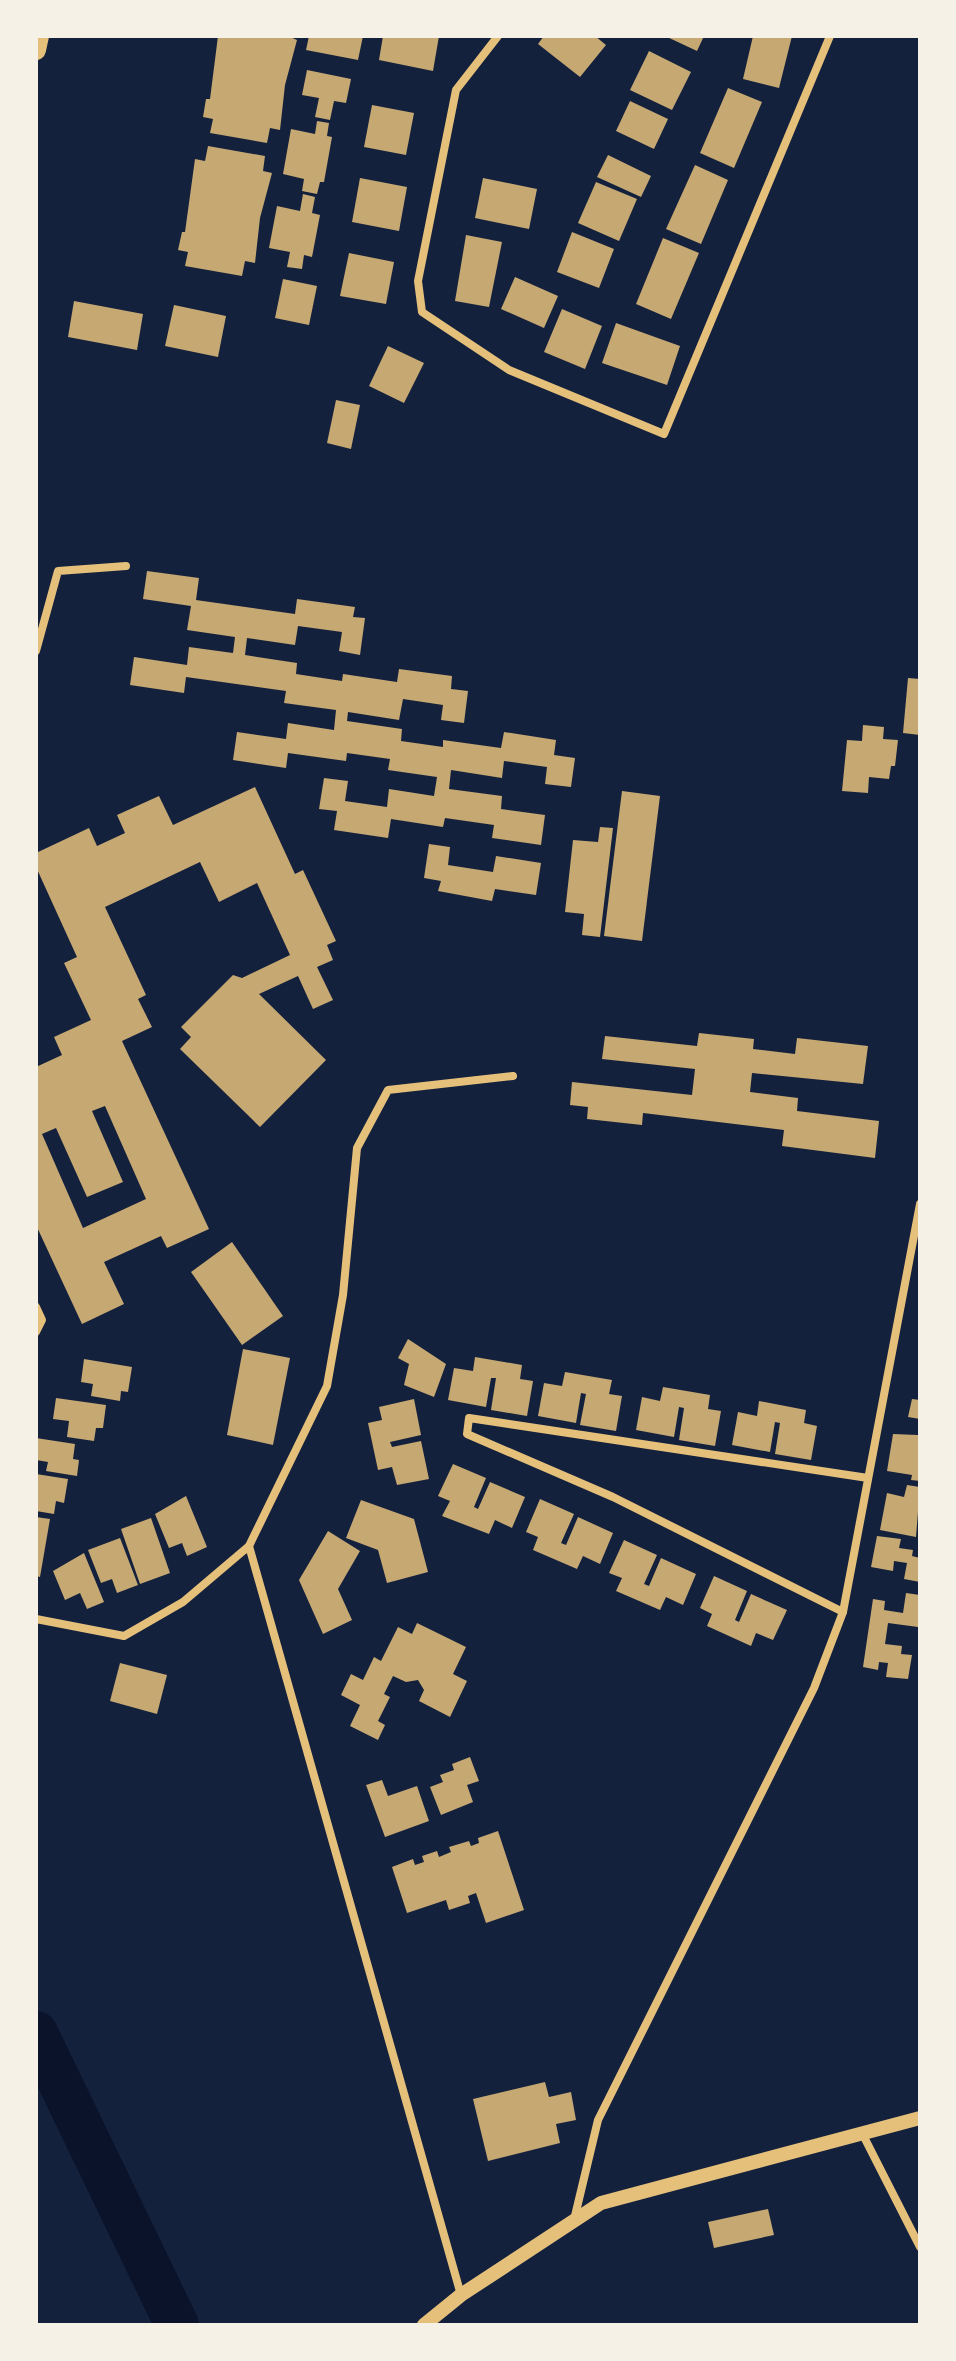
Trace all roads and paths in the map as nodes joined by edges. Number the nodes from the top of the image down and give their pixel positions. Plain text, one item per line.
1 (39, 36) edge
2 (498, 36) edge
3 (830, 36) edge
4 (36, 50) edge
5 (126, 566) dead end
6 (36, 651) edge
7 (513, 1076) dead end
8 (920, 1204) edge
9 (916, 1252) edge
10 (36, 1307) edge
11 (36, 1332) edge
12 (868, 1478) junction
13 (249, 1546) junction
14 (843, 1612) junction
15 (36, 1619) edge
16 (920, 2118) edge
17 (861, 2130) junction
18 (574, 2220) junction
19 (920, 2247) edge
20 (461, 2295) junction
21 (424, 2325) edge

1 - 4 highway
2 - 3 street
5 - 6 street
7 - 13 street
8 - 9 street
9 - 12 street
10 - 11 street
12 - 14 street
12 - 14 street
13 - 15 street
13 - 20 street
14 - 18 street
16 - 17 street
17 - 18 street
17 - 19 street
18 - 20 street
20 - 21 street

